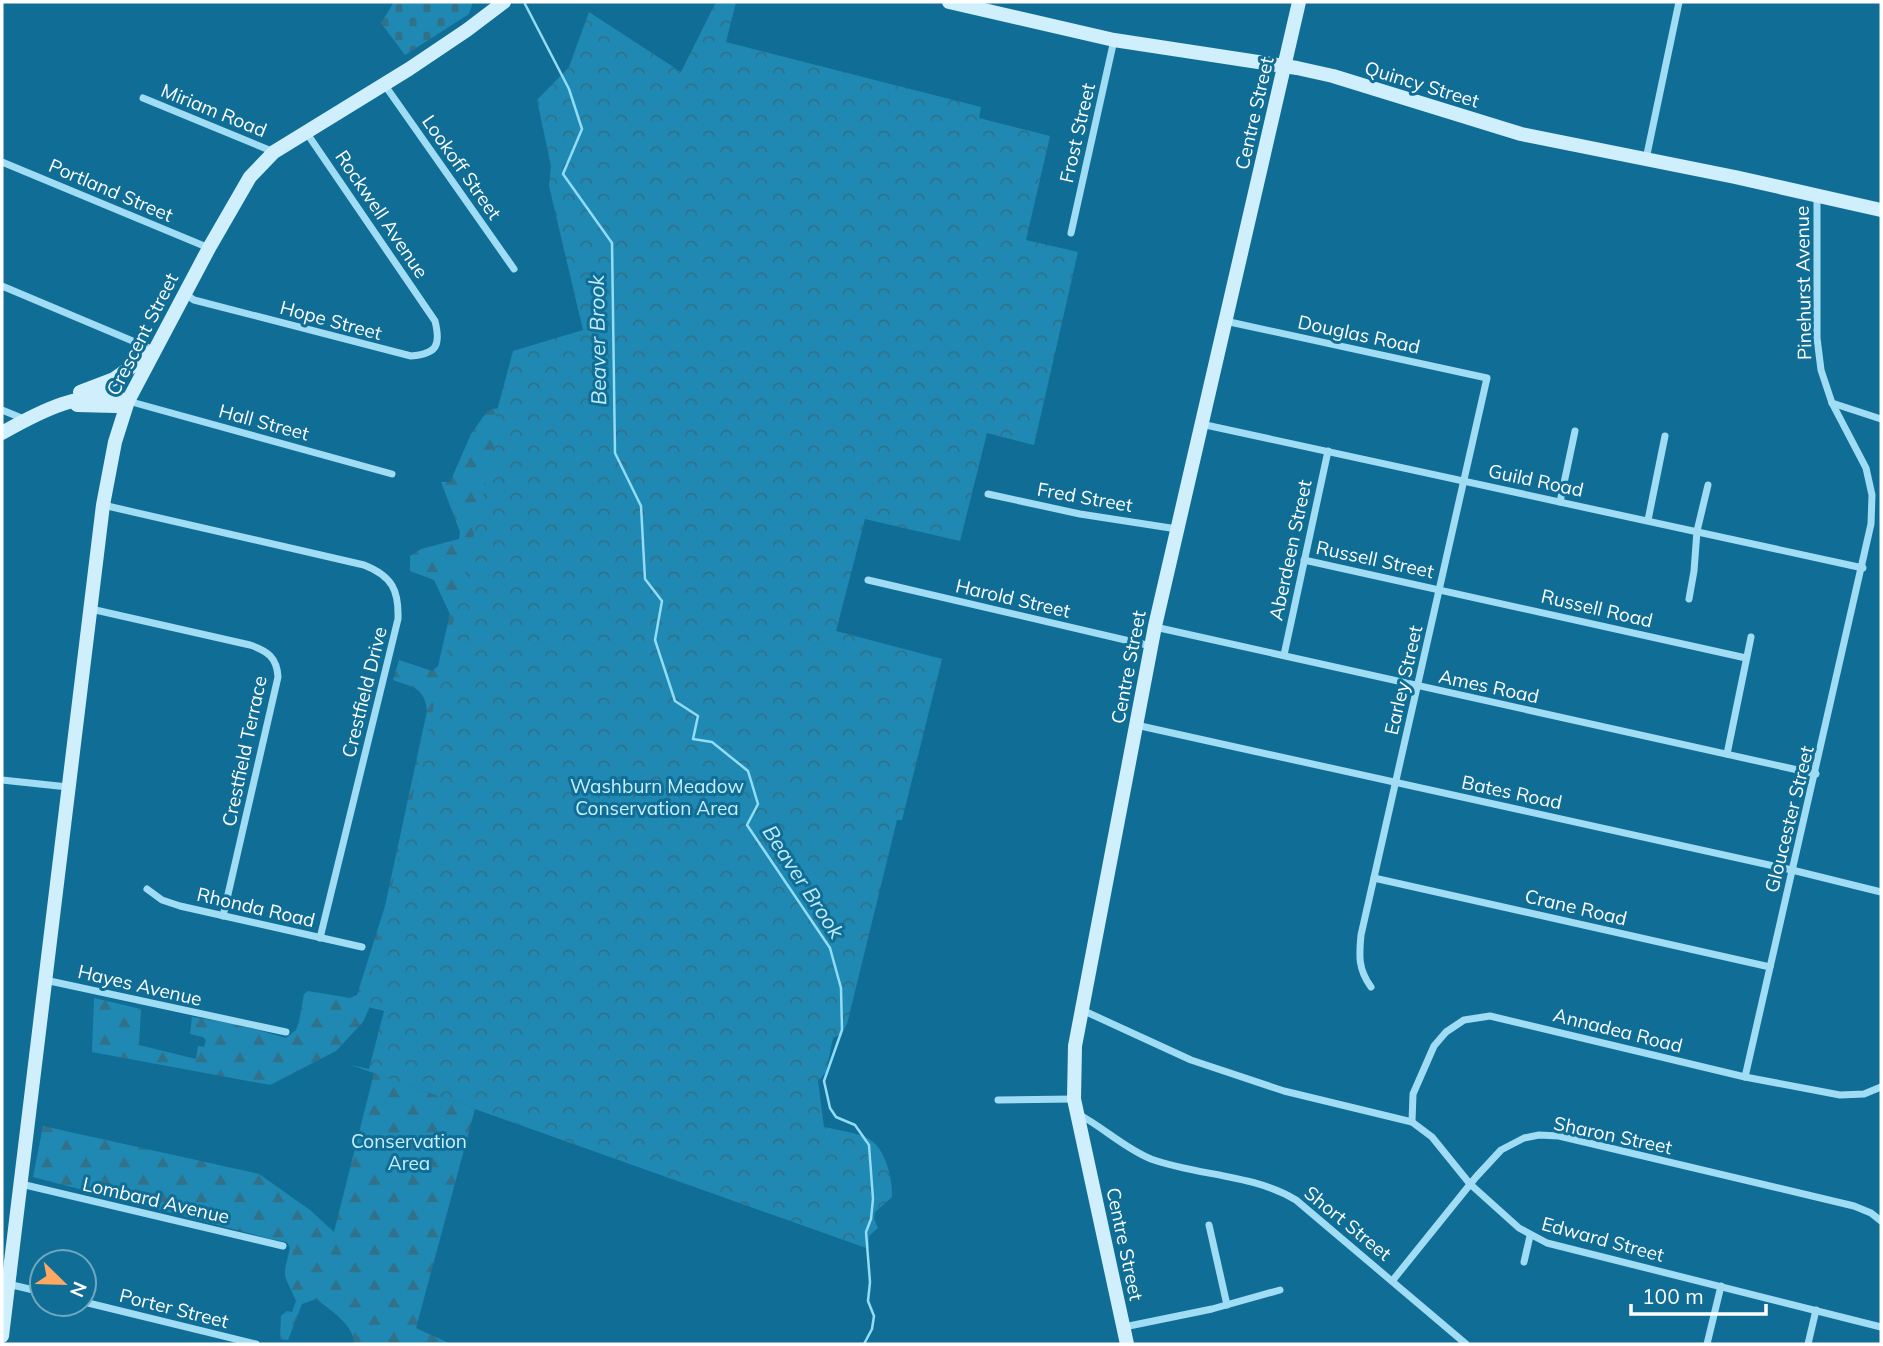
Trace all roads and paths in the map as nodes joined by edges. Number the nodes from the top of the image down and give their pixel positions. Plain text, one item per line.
1 (504, 2) edge
2 (949, 2) edge
3 (1299, 2) edge
4 (1679, 2) edge
5 (1114, 40) junction
6 (1284, 65) junction
7 (383, 83) junction
8 (143, 98) dead end
9 (306, 132) junction
10 (274, 152) junction
11 (1645, 160) junction
12 (2, 162) edge
13 (1817, 195) junction
14 (1881, 210) edge
15 (1071, 233) dead end
16 (209, 248) junction
17 (514, 270) dead end
18 (2, 286) edge
19 (185, 293) junction
20 (431, 315) joint
21 (1225, 321) junction
22 (154, 350) junction
23 (1487, 378) joint
24 (128, 401) junction
25 (1832, 403) junction
26 (56, 408) junction
27 (2, 410) edge
28 (1881, 419) edge
29 (27, 421) junction
30 (1201, 424) junction
31 (1575, 431) dead end
32 (2, 433) edge
33 (1665, 436) dead end
34 (1328, 451) junction
35 (392, 474) dead end
36 (1465, 480) junction
37 (1708, 485) dead end
38 (988, 494) dead end
39 (1560, 502) junction
40 (103, 505) junction
41 (1648, 520) junction
42 (1177, 529) junction
43 (1697, 531) junction
44 (1304, 560) junction
45 (1863, 568) junction
46 (868, 580) dead end
47 (1440, 589) junction
48 (1689, 599) dead end
49 (90, 609) junction
50 (1155, 626) junction
51 (1751, 637) dead end
52 (1151, 646) junction
53 (1284, 655) junction
54 (1746, 658) junction
55 (1416, 686) junction
56 (1136, 725) junction
57 (1727, 754) junction
58 (1816, 774) junction
59 (2, 780) edge
60 (1395, 782) junction
61 (68, 787) junction
62 (1792, 870) junction
63 (1374, 878) junction
64 (147, 889) dead end
65 (1881, 892) edge
66 (223, 916) junction
67 (320, 938) junction
68 (362, 947) dead end
69 (1770, 967) junction
70 (45, 980) junction
71 (1371, 987) dead end
72 (1082, 1010) junction
73 (286, 1032) dead end
74 (1745, 1077) junction
75 (1881, 1087) edge
76 (1074, 1099) junction
77 (998, 1100) dead end
78 (1077, 1114) junction
79 (1412, 1122) junction
80 (21, 1184) junction
81 (1470, 1184) junction
82 (1881, 1221) edge
83 (1209, 1225) dead end
84 (1530, 1236) junction
85 (283, 1246) dead end
86 (1524, 1262) dead end
87 (1393, 1280) junction
88 (8, 1284) junction
89 (1721, 1286) junction
90 (28, 1289) edge
91 (1280, 1290) dead end
92 (1227, 1304) junction
93 (98, 1306) edge
94 (1816, 1310) junction
95 (1123, 1327) junction
96 (1881, 1327) edge
97 (2, 1336) edge
98 (256, 1344) edge
99 (1127, 1344) edge
100 (1465, 1344) edge
101 (1707, 1344) edge
102 (1808, 1344) edge

1 - 7 main road, Crescent Street
2 - 5 main road, Quincy Street
3 - 6 main road, Centre Street
4 - 11 street
5 - 6 main road, Quincy Street
5 - 15 street, Frost Street
6 - 11 main road, Quincy Street
6 - 21 main road, Centre Street
7 - 9 main road, Crescent Street
7 - 17 street, Lookoff Street
8 - 10 street, Miriam Road
9 - 10 main road, Crescent Street
9 - 20 street, Rockwell Avenue
10 - 16 main road, Crescent Street
11 - 13 main road, Quincy Street
12 - 16 street, Portland Street
13 - 14 main road, Quincy Street
13 - 25 street, Pinehurst Avenue
16 - 19 main road, Crescent Street
18 - 22 street
19 - 20 street, Hope Street
19 - 22 main road, Crescent Street
21 - 23 street, Douglas Road
21 - 30 main road, Centre Street
22 - 24 main road, Crescent Street
22 - 26 main road
23 - 36 street, Earley Street
24 - 26 main road
24 - 35 street, Hall Street
24 - 40 main road, Crescent Street
25 - 28 street
25 - 45 street, Pinehurst Avenue
26 - 29 main road
27 - 29 street
29 - 32 main road
30 - 34 street, Guild Road
30 - 42 main road, Centre Street
31 - 39 street
33 - 41 street
34 - 36 street, Guild Road
34 - 44 street, Aberdeen Street
36 - 39 street, Guild Road
36 - 47 street, Earley Street
37 - 43 street
38 - 42 street, Fred Street
39 - 41 street, Guild Road
40 - 49 main road, Crescent Street
40 - 67 street, Crestfield Drive
41 - 43 street, Guild Road
42 - 50 main road, Centre Street
43 - 45 street, Guild Road
43 - 48 street
44 - 47 street, Russell Street
44 - 53 street, Aberdeen Street
45 - 58 street, Gloucester Street
46 - 52 street, Harold Street
47 - 54 street, Russell Road
47 - 55 street, Earley Street
49 - 61 main road, Crescent Street
49 - 66 street, Crestfield Terrace
50 - 52 main road, Centre Street
50 - 53 street, Ames Road
51 - 54 street
52 - 56 main road, Centre Street
53 - 55 street, Ames Road
54 - 57 street
55 - 57 street, Ames Road
55 - 60 street, Earley Street
56 - 60 street, Bates Road
56 - 72 main road, Centre Street
57 - 58 street, Ames Road
58 - 62 street, Gloucester Street
59 - 61 street
60 - 62 street, Bates Road
60 - 63 street, Earley Street
61 - 70 main road, Crescent Street
62 - 65 street, Bates Road
62 - 69 street, Gloucester Street
63 - 69 street, Crane Road
63 - 71 street, Earley Street
64 - 66 street, Rhonda Road
66 - 67 street, Rhonda Road
67 - 68 street, Rhonda Road
69 - 74 street, Gloucester Street
70 - 73 street, Hayes Avenue
70 - 80 main road, Crescent Street
72 - 76 main road, Centre Street
72 - 79 street, Edward Street
74 - 75 street, Annadea Road
74 - 79 street, Annadea Road
76 - 77 street
76 - 78 main road, Centre Street
78 - 87 street, Short Street
78 - 95 main road, Centre Street
79 - 81 street, Edward Street
80 - 85 street, Lombard Avenue
80 - 88 main road, Crescent Street
81 - 82 street, Sharon Street
81 - 84 street, Edward Street
81 - 87 street, Sharon Street
83 - 92 street
84 - 86 street
84 - 89 street, Edward Street
87 - 100 street, Short Street
88 - 90 street
88 - 97 main road, Crescent Street
89 - 94 street, Edward Street
89 - 101 street
91 - 92 street
92 - 95 street
93 - 98 street, Porter Street
94 - 96 street, Edward Street
94 - 102 street
95 - 99 main road, Centre Street

